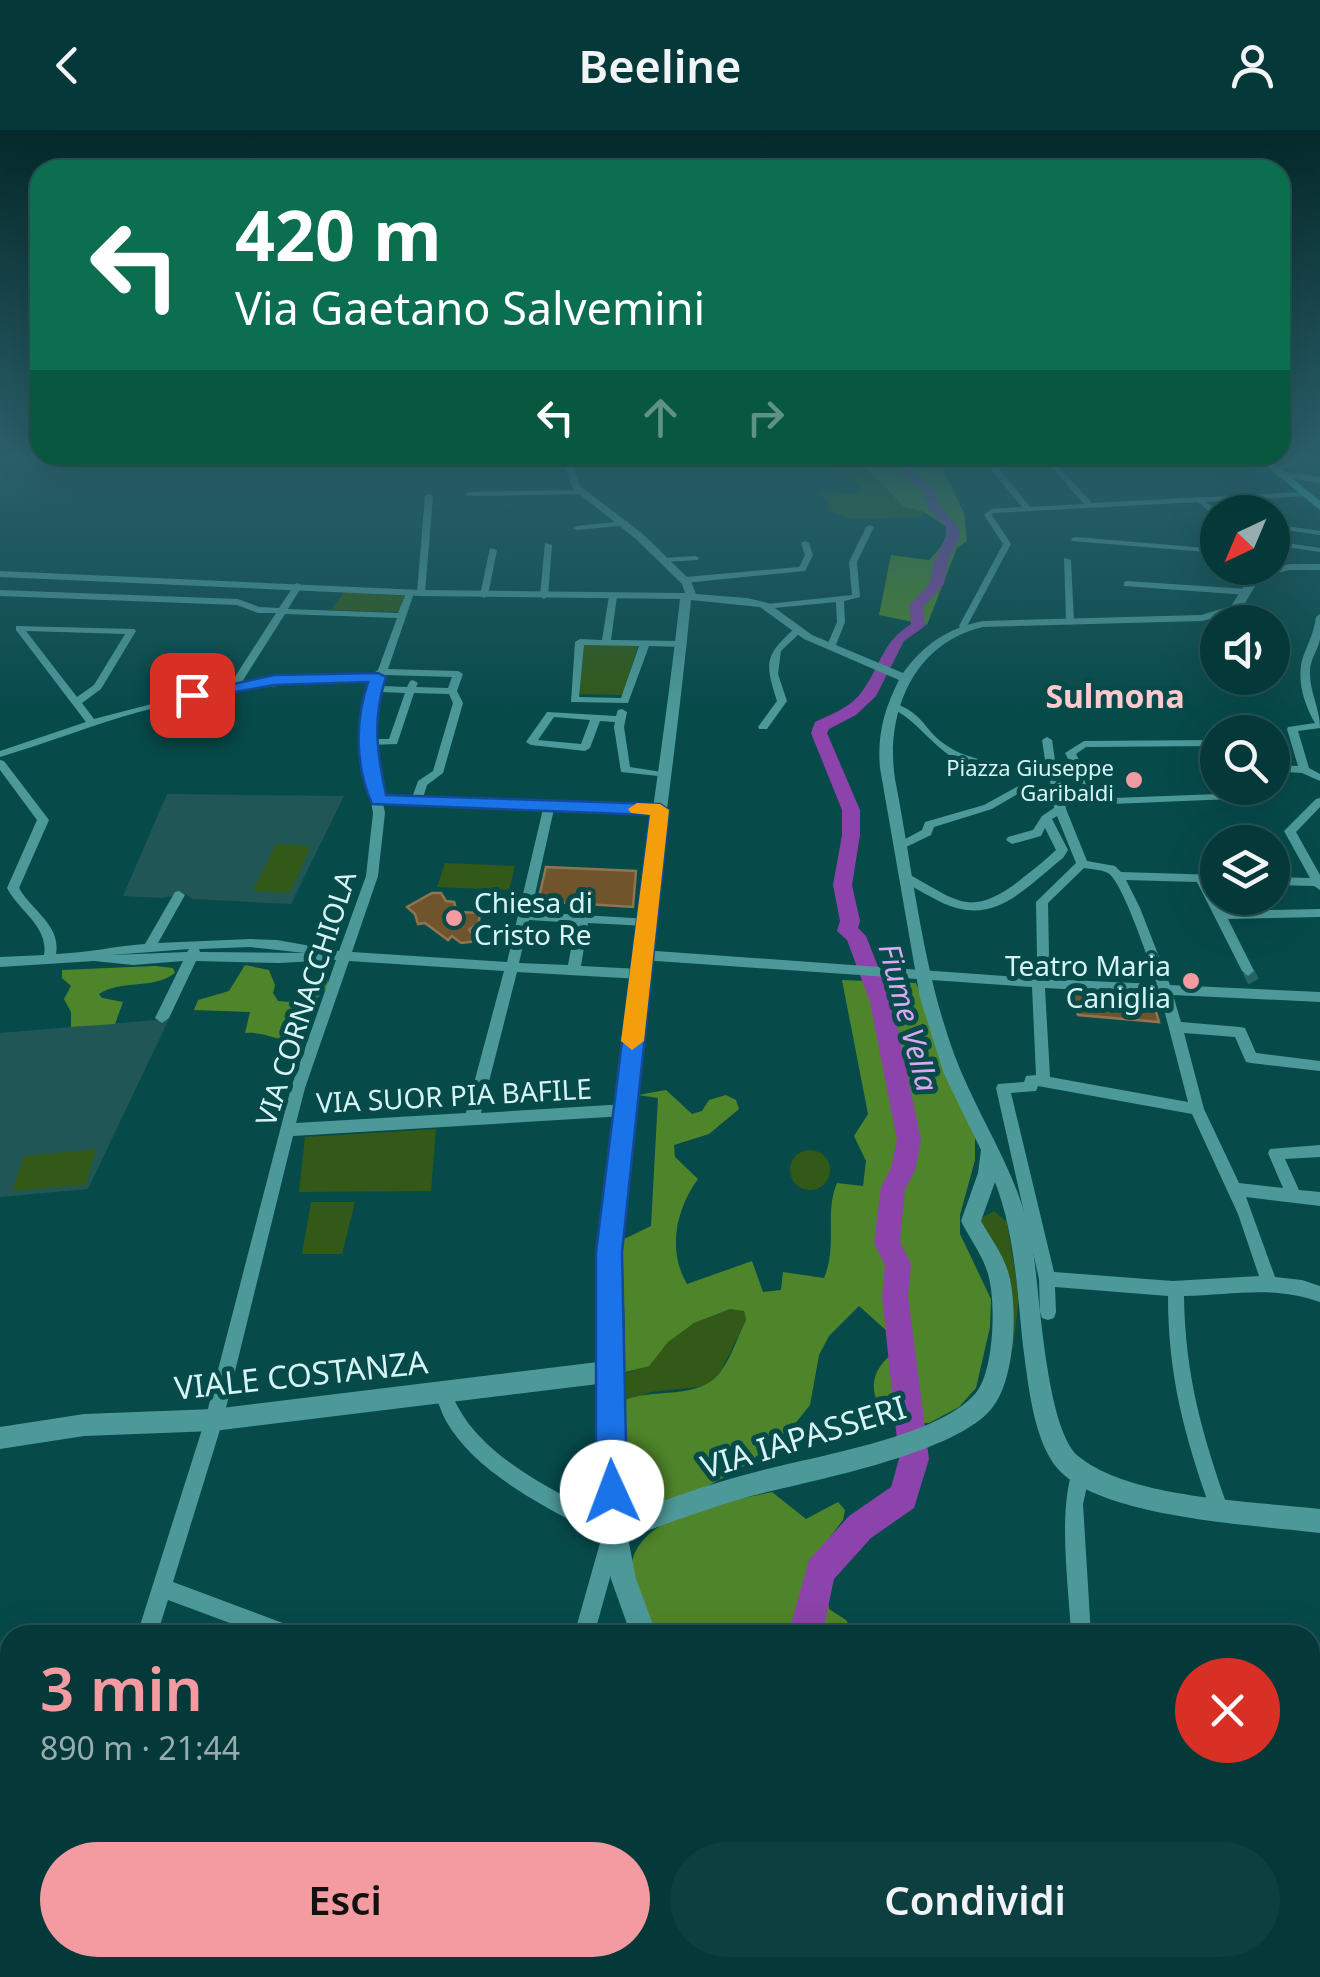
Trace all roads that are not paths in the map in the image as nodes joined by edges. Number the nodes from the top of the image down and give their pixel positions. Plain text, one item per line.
1 (423, 541) edge
2 (644, 541) edge
3 (863, 541) edge
4 (1004, 541) edge
5 (1092, 541) edge
6 (805, 543) dead end
7 (548, 546) dead end
8 (1290, 546) edge
9 (1200, 549) edge
10 (493, 550) dead end
11 (1320, 550) edge
12 (694, 558) dead end
13 (664, 560) junction
14 (1067, 560) dead end
15 (1320, 567) edge
16 (1290, 568) edge
17 (0, 574) edge
18 (142, 579) junction
19 (1128, 584) dead end
20 (1251, 585) edge
21 (298, 586) junction
22 (688, 591) junction
23 (1247, 592) junction
24 (0, 593) edge
25 (416, 593) junction
26 (484, 595) junction
27 (127, 596) junction
28 (544, 596) junction
29 (614, 596) junction
30 (840, 598) junction
31 (1239, 605) edge
32 (768, 607) junction
33 (282, 611) junction
34 (401, 616) junction
35 (1320, 617) edge
36 (1200, 618) edge
37 (1070, 622) junction
38 (1139, 622) junction
39 (1200, 625) edge
40 (964, 626) junction
41 (797, 631) junction
42 (606, 642) junction
43 (645, 643) junction
44 (682, 644) junction
45 (1319, 644) edge
46 (831, 648) junction
47 (417, 673) junction
48 (906, 679) junction
49 (376, 684) junction
50 (1307, 684) junction
51 (234, 686) junction
52 (1320, 686) edge
53 (409, 695) junction
54 (455, 696) junction
55 (76, 702) junction
56 (625, 702) junction
57 (894, 706) junction
58 (596, 718) junction
59 (620, 719) junction
60 (91, 722) junction
61 (1320, 724) edge
62 (763, 727) dead end
63 (1047, 740) dead end
64 (366, 742) junction
65 (393, 742) junction
66 (1200, 743) edge
67 (0, 754) edge
68 (388, 756) dead end
69 (0, 763) edge
70 (1290, 769) edge
71 (1304, 770) junction
72 (1053, 772) junction
73 (1078, 772) junction
74 (664, 775) junction
75 (1320, 778) edge
76 (1024, 786) dead end
77 (1200, 797) edge
78 (378, 800) junction
79 (417, 801) junction
80 (1320, 801) edge
81 (549, 806) junction
82 (660, 810) junction
83 (1060, 810) junction
84 (1046, 818) junction
85 (1012, 840) dead end
86 (900, 844) junction
87 (1082, 864) junction
88 (1118, 876) junction
89 (906, 878) junction
90 (1200, 878) edge
91 (1290, 881) edge
92 (1319, 883) edge
93 (179, 894) dead end
94 (1320, 913) edge
95 (1290, 914) edge
96 (1221, 915) edge
97 (524, 916) junction
98 (583, 919) junction
99 (646, 922) junction
100 (149, 948) junction
101 (194, 951) junction
102 (642, 955) junction
103 (344, 956) junction
104 (92, 957) junction
105 (49, 959) junction
106 (0, 962) edge
107 (512, 967) junction
108 (574, 970) junction
109 (1248, 971) tunnel mouth
110 (640, 974) junction
111 (1038, 983) junction
112 (1165, 988) junction
113 (1320, 997) edge
114 (162, 1018) dead end
115 (1175, 1027) junction
116 (1320, 1066) edge
117 (1037, 1084) junction
118 (1196, 1109) junction
119 (625, 1110) junction
120 (472, 1118) junction
121 (287, 1130) junction
122 (990, 1150) junction
123 (1320, 1151) edge
124 (1234, 1189) junction
125 (1018, 1191) junction
126 (1293, 1194) junction
127 (1320, 1198) edge
128 (974, 1208) junction
129 (1047, 1280) junction
130 (1270, 1282) junction
131 (1176, 1289) junction
132 (1320, 1294) edge
133 (1048, 1312) dead end
134 (608, 1372) junction
135 (443, 1392) junction
136 (214, 1420) junction
137 (0, 1438) edge
138 (1081, 1473) junction
139 (1220, 1508) junction
140 (1320, 1521) edge
141 (613, 1532) junction
142 (162, 1588) junction
143 (150, 1625) edge
144 (262, 1625) edge
145 (587, 1625) edge
146 (640, 1625) edge
147 (1080, 1625) edge

1 - 25 street, VIA CORNACCHIOLA
2 - 13 street
3 - 30 street
4 - 40 street
5 - 9 street
6 - 22 street
7 - 28 street
8 - 11 street
10 - 26 street
12 - 13 street
13 - 22 street
14 - 37 street
15 - 16 street
17 - 18 street
18 - 21 street
18 - 27 street
19 - 23 street
20 - 23 street
21 - 25 street
21 - 33 street
22 - 29 street
22 - 32 street
22 - 44 street
23 - 31 street
24 - 27 street
25 - 26 street
25 - 34 street, VIA CORNACCHIOLA
26 - 28 street
27 - 33 street
28 - 29 street
29 - 42 street
30 - 32 street
30 - 46 street
32 - 41 street
33 - 34 street
33 - 51 street
34 - 49 street, VIA CORNACCHIOLA
35 - 45 street
36 - 38 street
37 - 38 street
37 - 40 street
38 - 39 street
40 - 48 street
41 - 46 street
41 - 62 street
42 - 43 street
42 - 56 street
43 - 44 street
43 - 56 street
44 - 74 street
45 - 50 street
46 - 48 street
47 - 49 street
47 - 53 street
47 - 54 street
48 - 57 street
49 - 51 street
49 - 53 street
49 - 64 street, VIA CORNACCHIOLA
50 - 52 street
50 - 61 street
51 - 60 street
53 - 54 street
53 - 65 street
54 - 79 street
55 - 55 street
55 - 60 street
56 - 59 street
57 - 72 street
57 - 86 street
58 - 58 street
58 - 59 street
59 - 74 street
60 - 67 street
61 - 71 street
63 - 72 street
64 - 65 street
64 - 78 street, VIA CORNACCHIOLA
65 - 68 street
66 - 73 street
69 - 105 street
70 - 71 street
71 - 75 street
72 - 73 street
72 - 83 street
73 - 77 street
74 - 82 street
76 - 86 street
78 - 79 street
78 - 103 street, VIA CORNACCHIOLA
79 - 81 street
80 - 92 street
81 - 82 street
81 - 97 street
82 - 99 street
83 - 84 street
83 - 87 street
84 - 85 street
84 - 89 street
86 - 89 street
87 - 88 street
87 - 111 street
88 - 90 street
88 - 112 street
89 - 122 street
91 - 92 street
93 - 100 street
94 - 95 street
96 - 109 street
97 - 98 street
97 - 107 street
98 - 99 street
98 - 108 street
99 - 102 street
100 - 101 street
100 - 104 street
101 - 103 street
101 - 104 street
101 - 114 street
102 - 110 street
102 - 111 street
103 - 107 street
103 - 121 street, VIA CORNACCHIOLA
104 - 105 street
105 - 106 street
107 - 108 street
107 - 120 street
108 - 110 street
110 - 119 street
111 - 112 street
111 - 117 street
112 - 113 street
112 - 115 street
115 - 116 street
115 - 118 street
117 - 118 street
117 - 125 street
118 - 124 street
119 - 120 street, VIA SUOR PIA BAFILE
119 - 134 street
120 - 121 street, VIA SUOR PIA BAFILE
121 - 136 street, VIA CORNACCHIOLA
122 - 125 street
122 - 128 street
123 - 126 street
124 - 126 street
124 - 130 street
125 - 128 street
125 - 129 street
125 - 138 street
126 - 127 street
128 - 141 street, VIA IAPASSERI
129 - 131 street
129 - 133 street
130 - 131 street
130 - 132 street
131 - 139 street
134 - 135 street, VIALE COSTANZA
134 - 141 street
135 - 136 street, VIALE COSTANZA
135 - 141 street
136 - 137 street, VIALE COSTANZA
136 - 142 street, VIA CORNACCHIOLA
138 - 139 street
138 - 147 street
139 - 140 street
141 - 145 street
141 - 146 street
142 - 143 street, VIA CORNACCHIOLA
142 - 144 street

